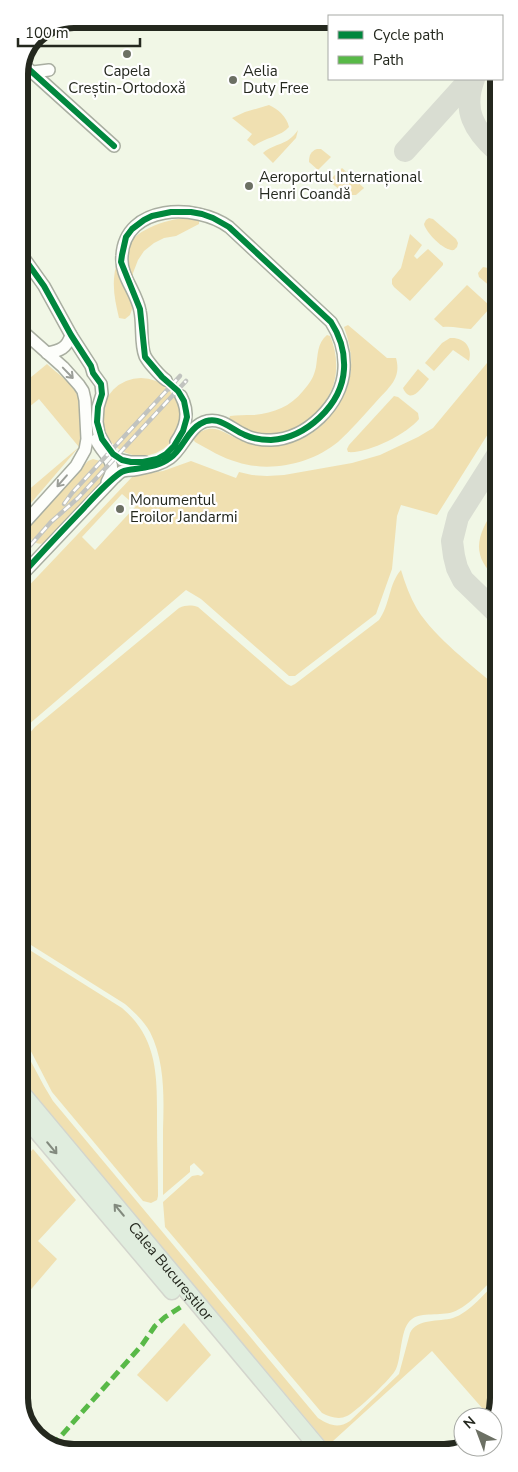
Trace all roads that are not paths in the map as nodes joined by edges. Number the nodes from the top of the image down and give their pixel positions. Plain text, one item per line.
1 (28, 68) edge
2 (49, 70) dead end
3 (32, 72) junction
4 (114, 146) dead end
5 (28, 264) edge
6 (71, 335) junction
7 (28, 336) edge
8 (47, 353) junction
9 (93, 373) junction
10 (166, 380) tunnel mouth
11 (181, 396) tunnel mouth
12 (105, 445) tunnel mouth
13 (122, 460) tunnel mouth
14 (104, 486) junction
15 (28, 520) edge
16 (28, 568) edge
17 (28, 1101) edge
18 (28, 1121) edge
19 (300, 1444) edge
20 (315, 1444) edge

1 - 3 street
2 - 3 street
3 - 4 street
5 - 6 street
6 - 8 street
6 - 9 street
7 - 8 street
8 -> 15 street
9 - 12 street
9 - 14 street
10 - 14 street
11 - 13 street
14 - 16 street
20 -> 17 highway, Calea Bucureștilor
18 -> 19 highway, Calea Bucureștilor

